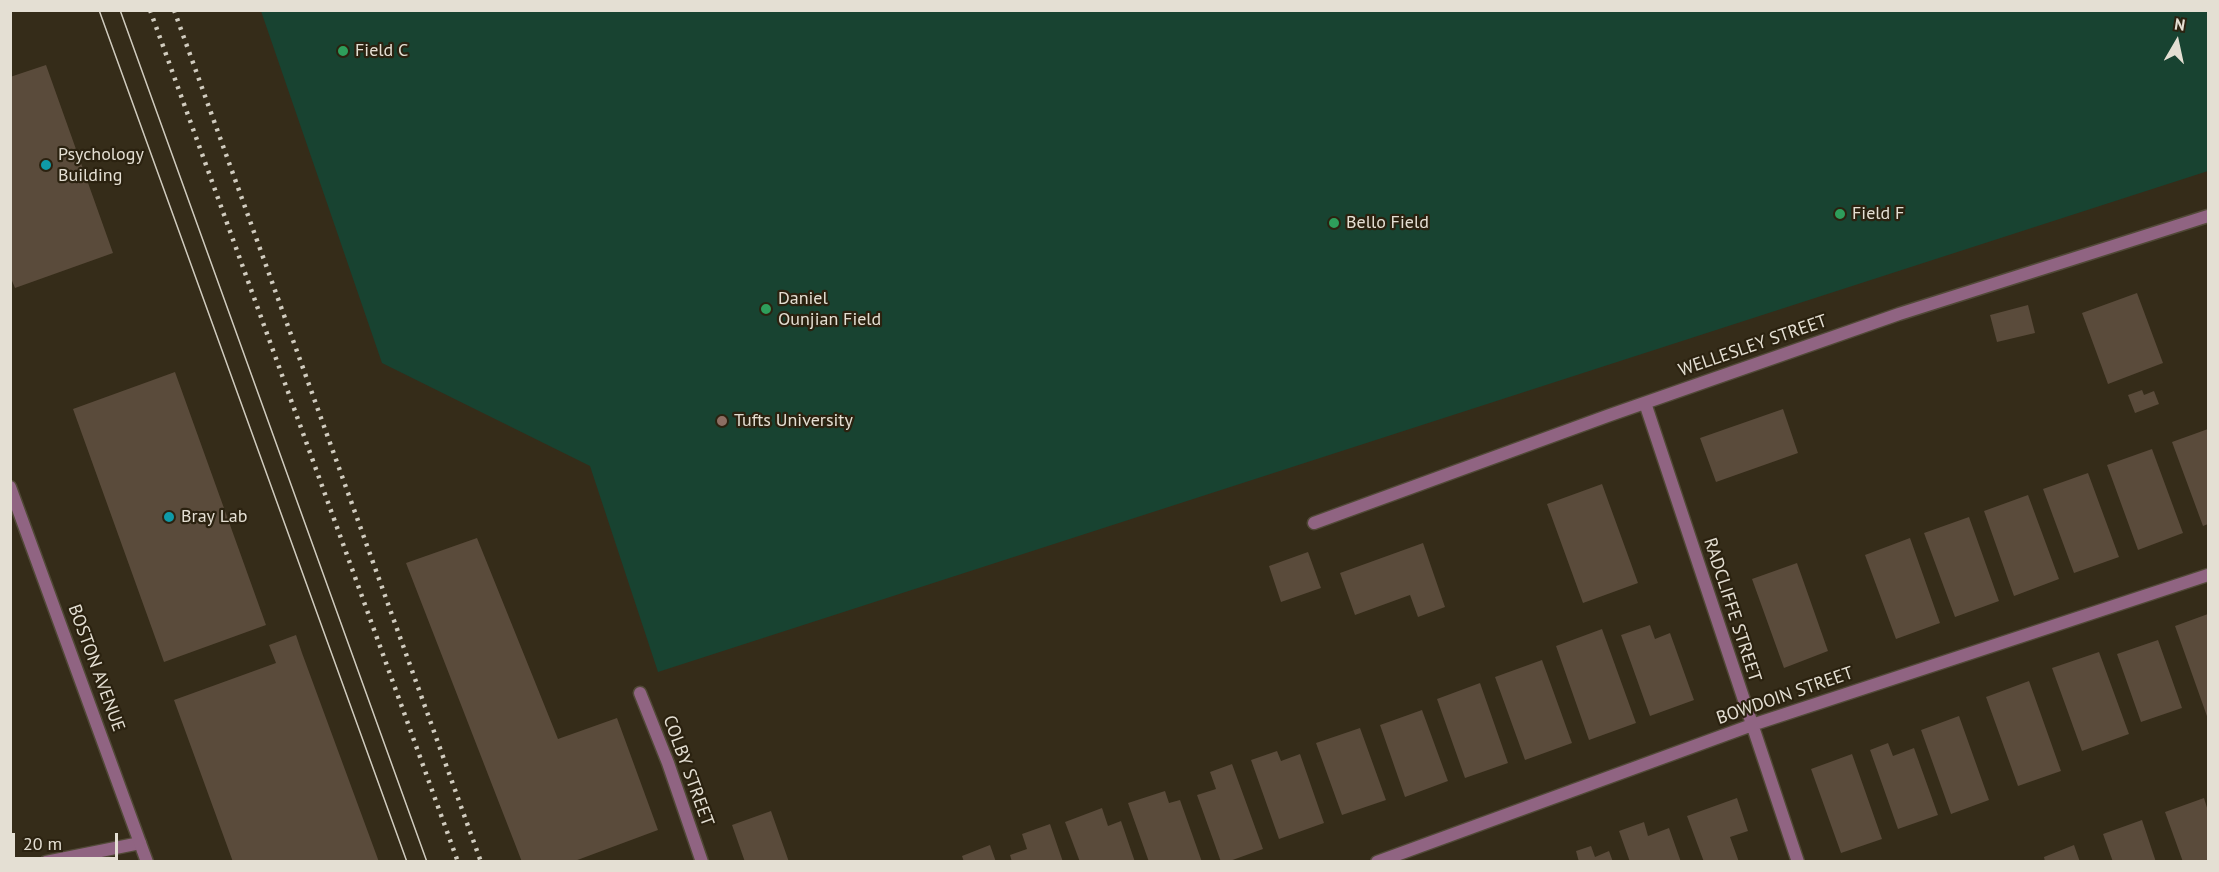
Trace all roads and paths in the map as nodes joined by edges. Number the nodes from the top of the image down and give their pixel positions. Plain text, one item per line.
1 (2208, 216) edge
2 (1645, 404) junction
3 (10, 488) edge
4 (1314, 523) dead end
5 (2208, 575) edge
6 (640, 693) dead end
7 (1752, 725) junction
8 (140, 843) junction
9 (45, 861) edge
10 (147, 861) edge
11 (702, 861) edge
12 (1377, 861) edge
13 (1798, 861) edge

1 - 2 street, WELLESLEY STREET
2 - 4 street, WELLESLEY STREET
2 - 7 street, RADCLIFFE STREET
3 - 8 street, BOSTON AVENUE
5 - 7 street, BOWDOIN STREET
6 - 11 street, COLBY STREET
7 - 12 street, BOWDOIN STREET
7 - 13 street, RADCLIFFE STREET
8 - 9 street
8 - 10 street, BOSTON AVENUE

